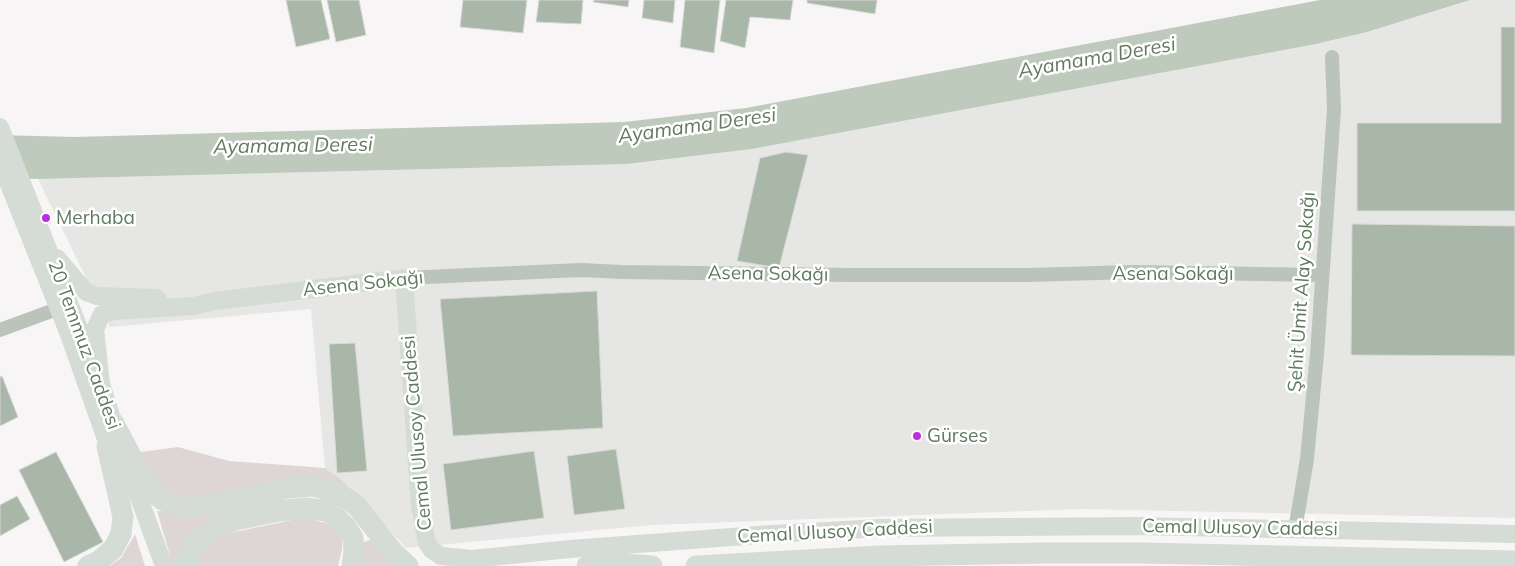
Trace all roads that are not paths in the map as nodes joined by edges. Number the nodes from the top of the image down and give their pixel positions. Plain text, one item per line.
1 (1332, 57) dead end
2 (0, 126) edge
3 (0, 162) edge
4 (29, 221) junction
5 (47, 247) junction
6 (1322, 275) junction
7 (404, 278) junction
8 (215, 301) junction
9 (57, 309) junction
10 (0, 330) edge
11 (101, 384) junction
12 (113, 422) junction
13 (107, 446) junction
14 (1295, 530) junction
15 (1515, 534) edge
16 (1515, 561) edge
17 (88, 566) edge
18 (151, 566) edge
19 (164, 566) edge
20 (184, 566) edge
21 (352, 566) edge
22 (408, 566) edge
23 (587, 566) edge
24 (652, 566) edge
25 (696, 566) edge

1 - 6 street, Şehit Ümit Alay Sokağı
2 - 4 main road, 20 Temmuz Caddesi
3 - 4 main road
4 - 5 main road, 20 Temmuz Caddesi
4 - 9 main road
5 - 8 main road
5 - 11 main road, 20 Temmuz Caddesi
6 - 7 street, Asena Sokağı
6 - 14 street, Şehit Ümit Alay Sokağı
7 - 8 main road, Asena Sokağı
7 - 14 main road, Cemal Ulusoy Caddesi
8 - 11 main road
9 - 10 street
9 - 13 main road
11 - 12 main road, 20 Temmuz Caddesi
12 - 19 main road, 20 Temmuz Caddesi
12 - 22 highway
13 - 17 highway
13 - 18 main road
14 - 15 main road, Cemal Ulusoy Caddesi
16 - 25 highway
20 - 21 highway
23 - 24 highway

